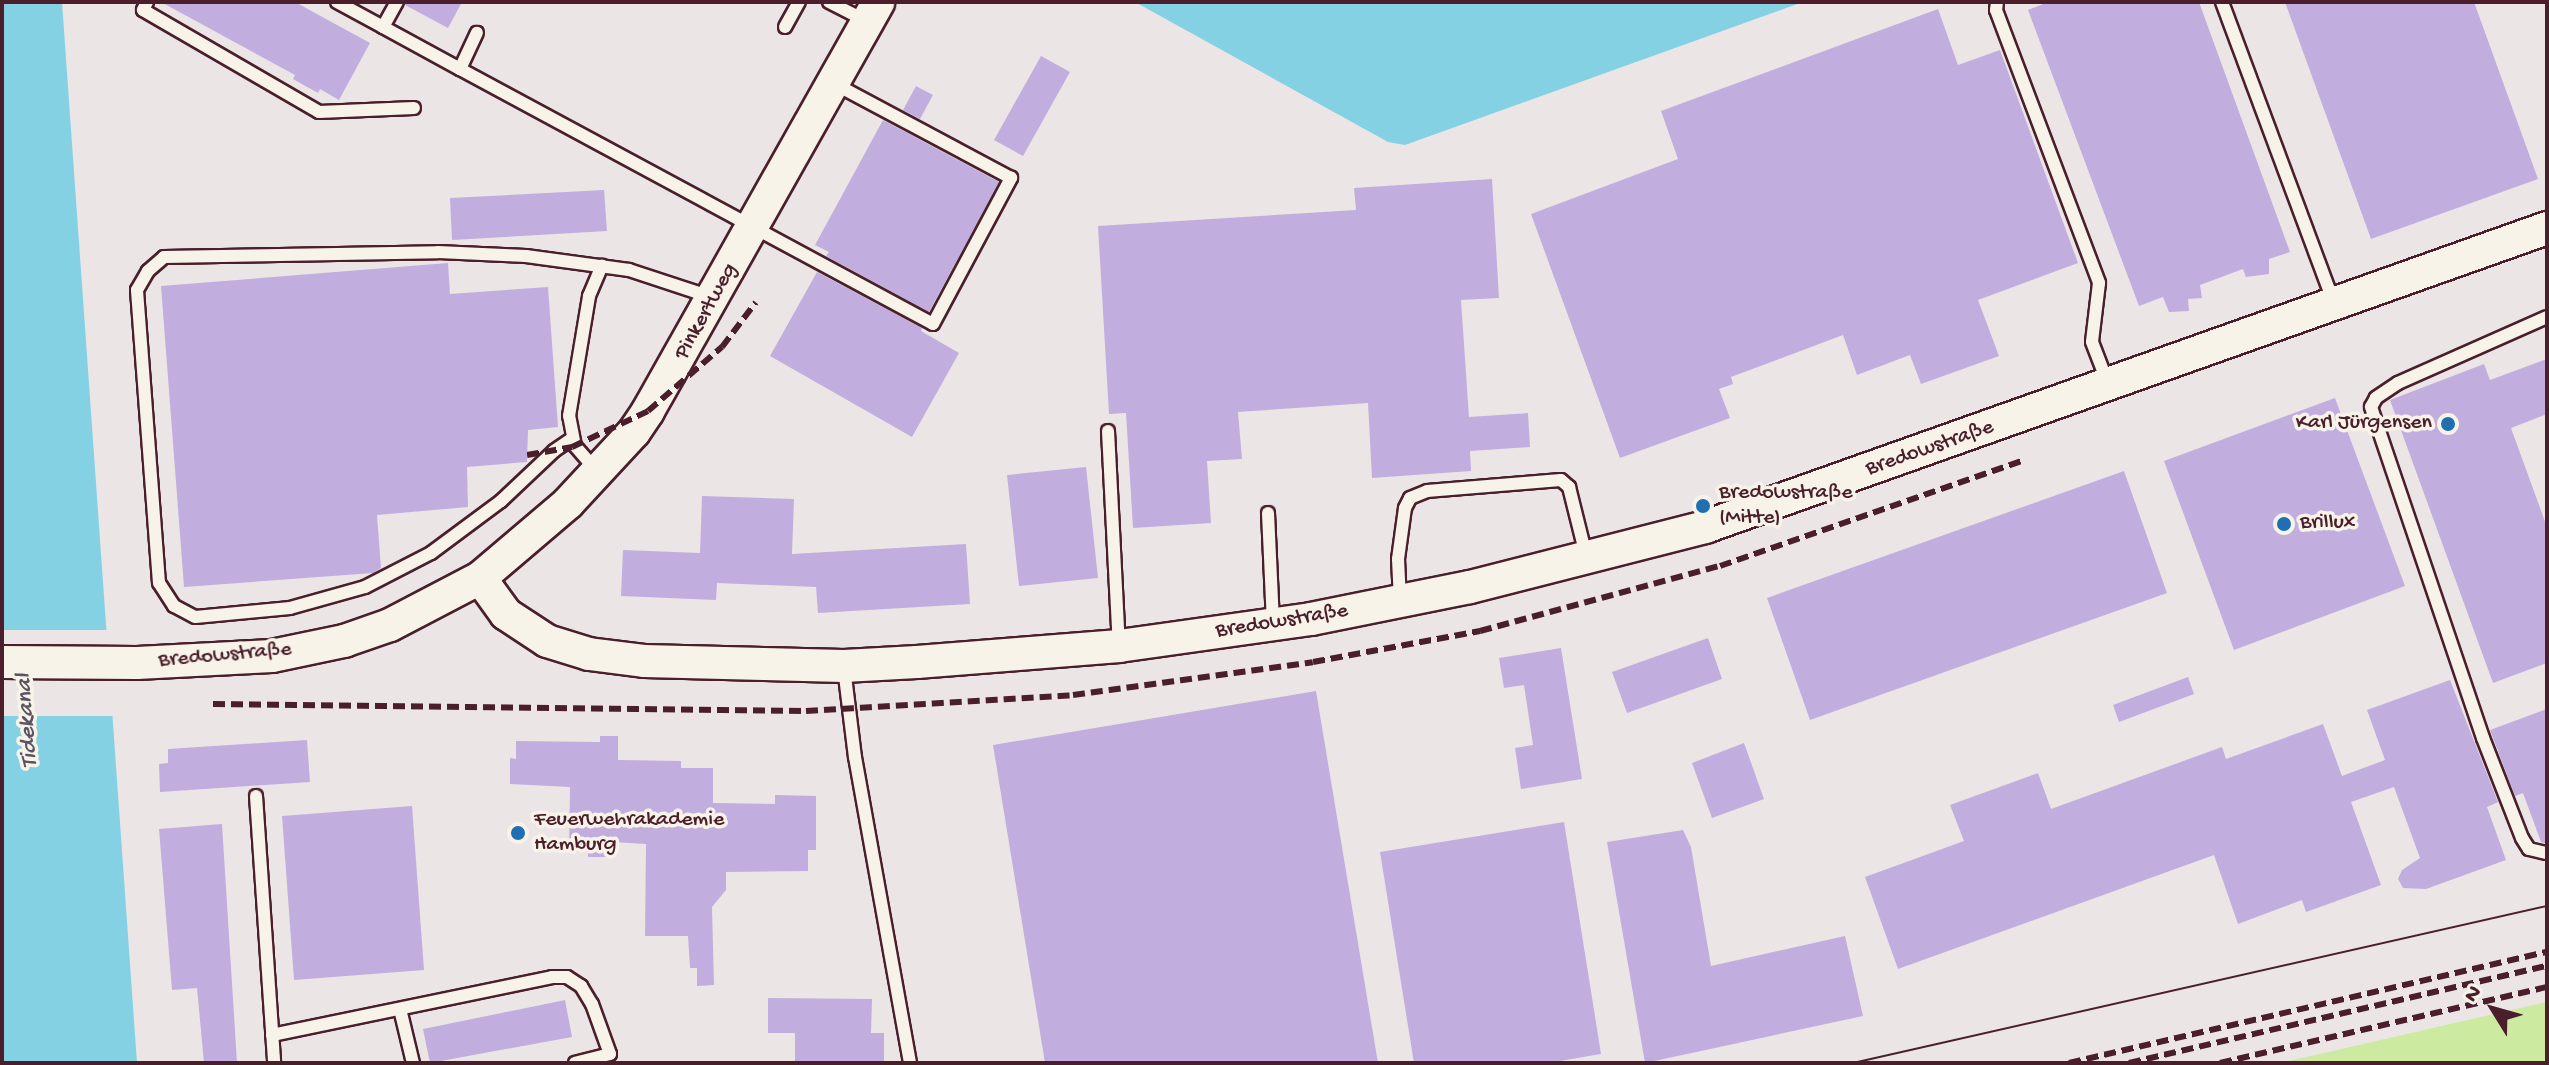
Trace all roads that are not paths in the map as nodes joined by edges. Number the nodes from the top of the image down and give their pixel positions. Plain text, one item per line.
1 (147, 2) edge
2 (337, 2) edge
3 (397, 2) edge
4 (799, 2) edge
5 (829, 2) edge
6 (1997, 2) edge
7 (2222, 2) edge
8 (872, 12) edge
9 (383, 27) junction
10 (785, 27) dead end
11 (477, 33) dead end
12 (460, 69) junction
13 (833, 83) junction
14 (414, 108) dead end
15 (752, 229) junction
16 (2546, 230) edge
17 (602, 266) junction
18 (714, 298) junction
19 (2334, 303) junction
20 (2547, 317) edge
21 (2109, 386) junction
22 (1108, 431) dead end
23 (573, 438) junction
24 (598, 472) junction
25 (1268, 513) dead end
26 (1587, 558) junction
27 (480, 578) junction
28 (1400, 603) junction
29 (1273, 625) junction
30 (1119, 646) junction
31 (2, 662) edge
32 (844, 666) junction
33 (256, 796) dead end
34 (2547, 853) edge
35 (400, 1009) junction
36 (272, 1035) junction
37 (274, 1063) edge
38 (413, 1063) edge
39 (575, 1063) edge
40 (910, 1063) edge

1 - 14 lane
2 - 9 lane
3 - 9 lane
4 - 10 lane
5 - 8 lane
6 - 21 lane
7 - 19 lane
8 - 13 street, Pinkertweg
9 - 12 lane
11 - 12 lane
12 - 15 lane
13 - 15 street, Pinkertweg
13 - 15 lane
15 - 18 street, Pinkertweg
16 - 19 street, Bredowstraße
17 - 18 lane
17 - 23 lane
17 - 23 lane
18 - 24 street, Pinkertweg
19 - 21 street, Bredowstraße
20 - 34 lane
21 - 26 street, Bredowstraße
22 - 30 lane
23 - 24 lane
24 - 27 street, Pinkertweg
25 - 29 lane
26 - 28 street, Bredowstraße
26 - 28 lane
27 - 31 street, Bredowstraße
27 - 32 street, Bredowstraße
28 - 29 street, Bredowstraße
29 - 30 street, Bredowstraße
30 - 32 street, Bredowstraße
32 - 40 lane
33 - 36 lane
35 - 36 lane
35 - 38 lane
35 - 39 lane
36 - 37 lane

